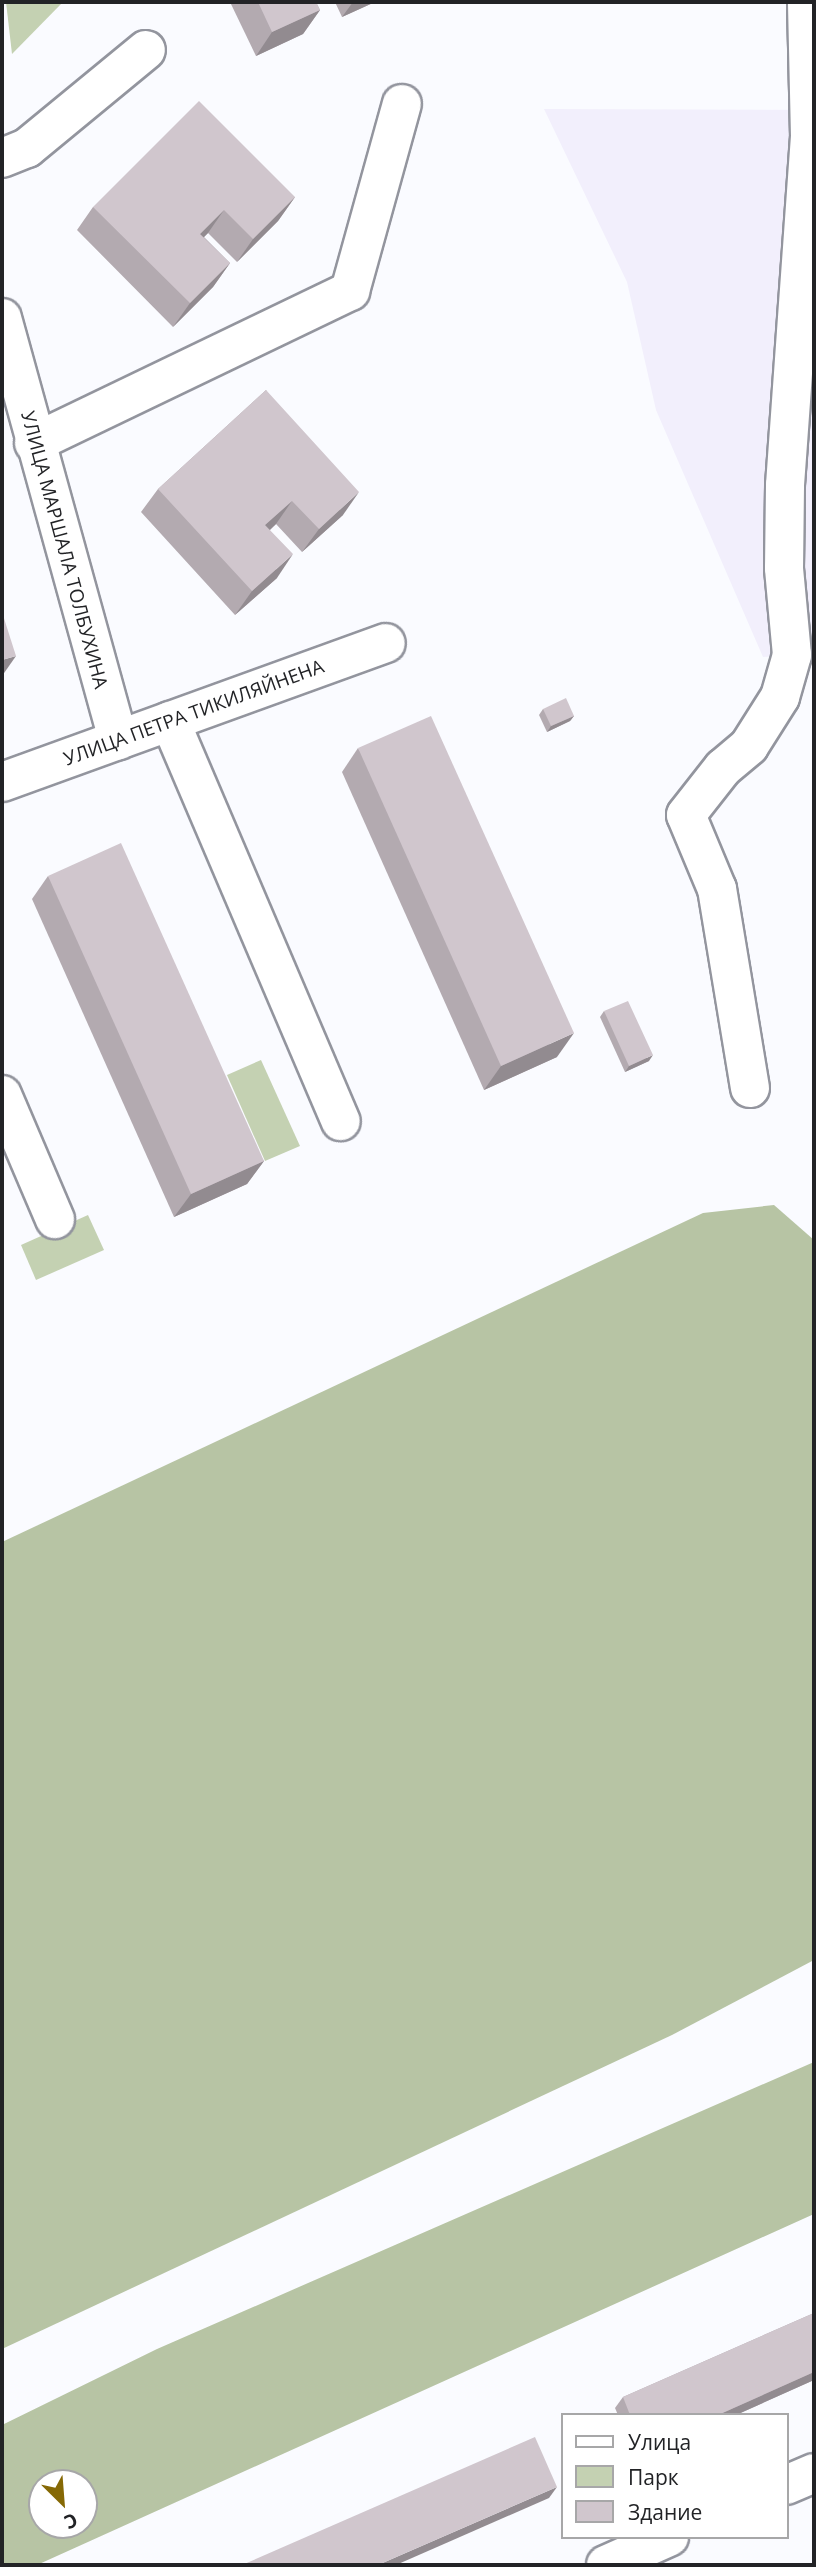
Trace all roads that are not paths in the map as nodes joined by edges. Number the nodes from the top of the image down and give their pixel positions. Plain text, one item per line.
1 (807, 2) edge
2 (146, 50) dead end
3 (402, 104) dead end
4 (2, 158) edge
5 (2, 318) edge
6 (34, 443) junction
7 (386, 643) dead end
8 (170, 721) junction
9 (118, 740) junction
10 (2, 782) edge
11 (750, 1088) dead end
12 (2, 1095) edge
13 (341, 1121) dead end
14 (55, 1219) dead end
15 (814, 2473) edge
16 (788, 2484) edge
17 (664, 2539) edge
18 (606, 2565) edge

1 - 11 street
2 - 4 street
3 - 6 street
5 - 6 street, УЛИЦА МАРШАЛА ТОЛБУХИНА
6 - 9 street, УЛИЦА МАРШАЛА ТОЛБУХИНА
7 - 8 street, УЛИЦА ПЕТРА ТИКИЛЯЙНЕНА
8 - 9 street, УЛИЦА ПЕТРА ТИКИЛЯЙНЕНА
8 - 13 street
9 - 10 street, УЛИЦА ПЕТРА ТИКИЛЯЙНЕНА
12 - 14 street
15 - 16 street
17 - 18 street

